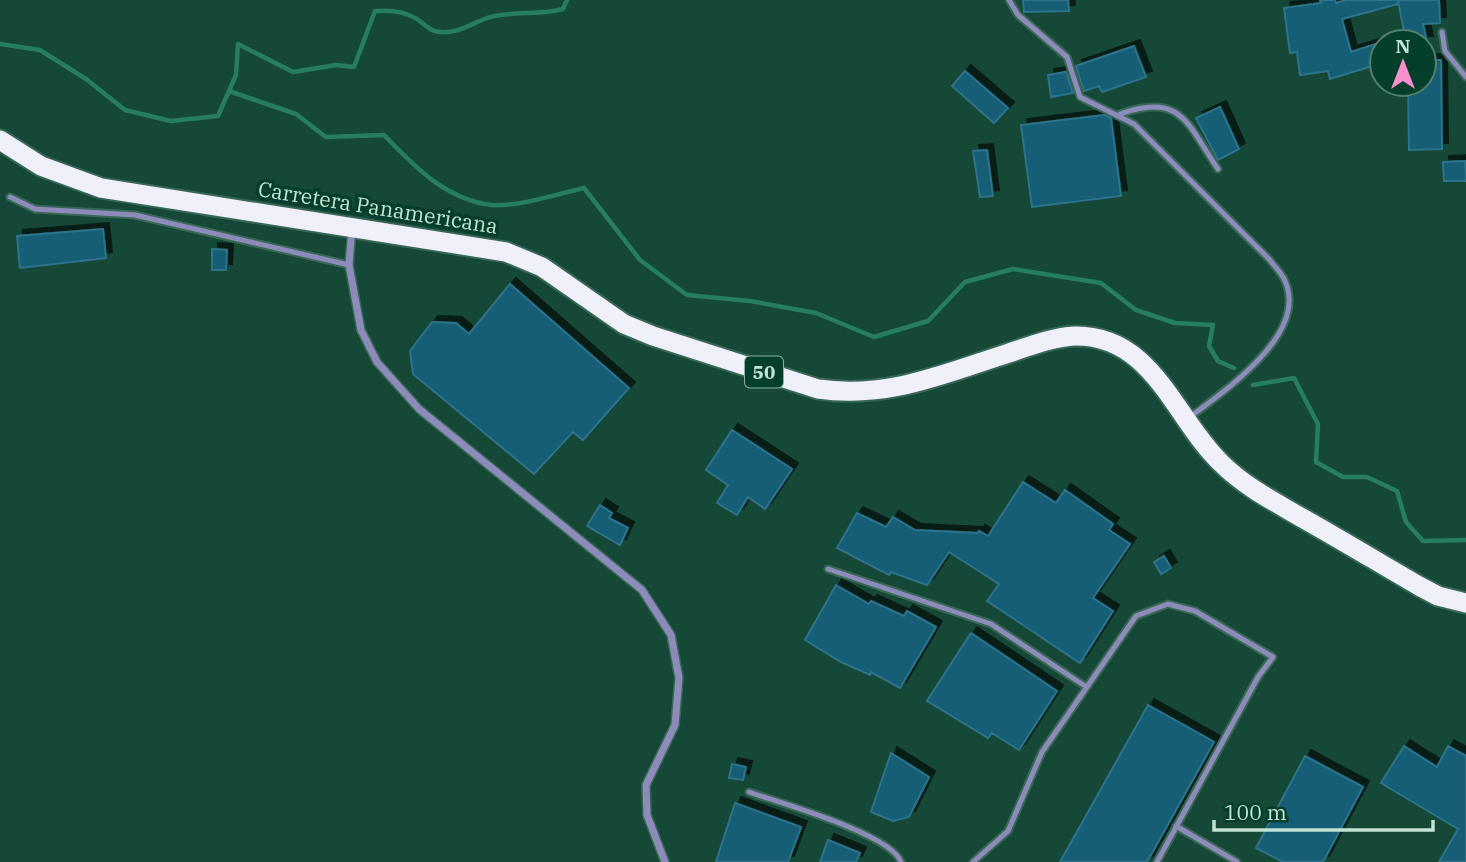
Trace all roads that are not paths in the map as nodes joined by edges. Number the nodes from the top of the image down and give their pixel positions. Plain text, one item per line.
1 (1009, 0) edge
2 (1442, 32) dead end
3 (1466, 77) edge
4 (1120, 114) junction
5 (0, 140) edge
6 (1218, 169) dead end
7 (10, 197) dead end
8 (352, 227) junction
9 (349, 265) junction
10 (1185, 421) junction
11 (828, 569) dead end
12 (1466, 603) edge
13 (1085, 686) junction
14 (748, 792) dead end
15 (1176, 826) junction
16 (665, 862) edge
17 (901, 862) edge
18 (973, 862) edge
19 (1157, 862) edge
20 (1237, 862) edge

1 - 4 lane
2 - 3 lane
4 - 6 lane
4 - 10 lane
5 - 8 highway, Carretera Panamericana / 50
7 - 9 lane
8 - 9 street
8 - 10 highway, Carretera Panamericana / 50
9 - 16 street
10 - 12 highway, Carretera Panamericana / 50
11 - 13 lane
13 - 15 lane
13 - 18 lane
14 - 17 lane
15 - 19 lane
15 - 20 lane

